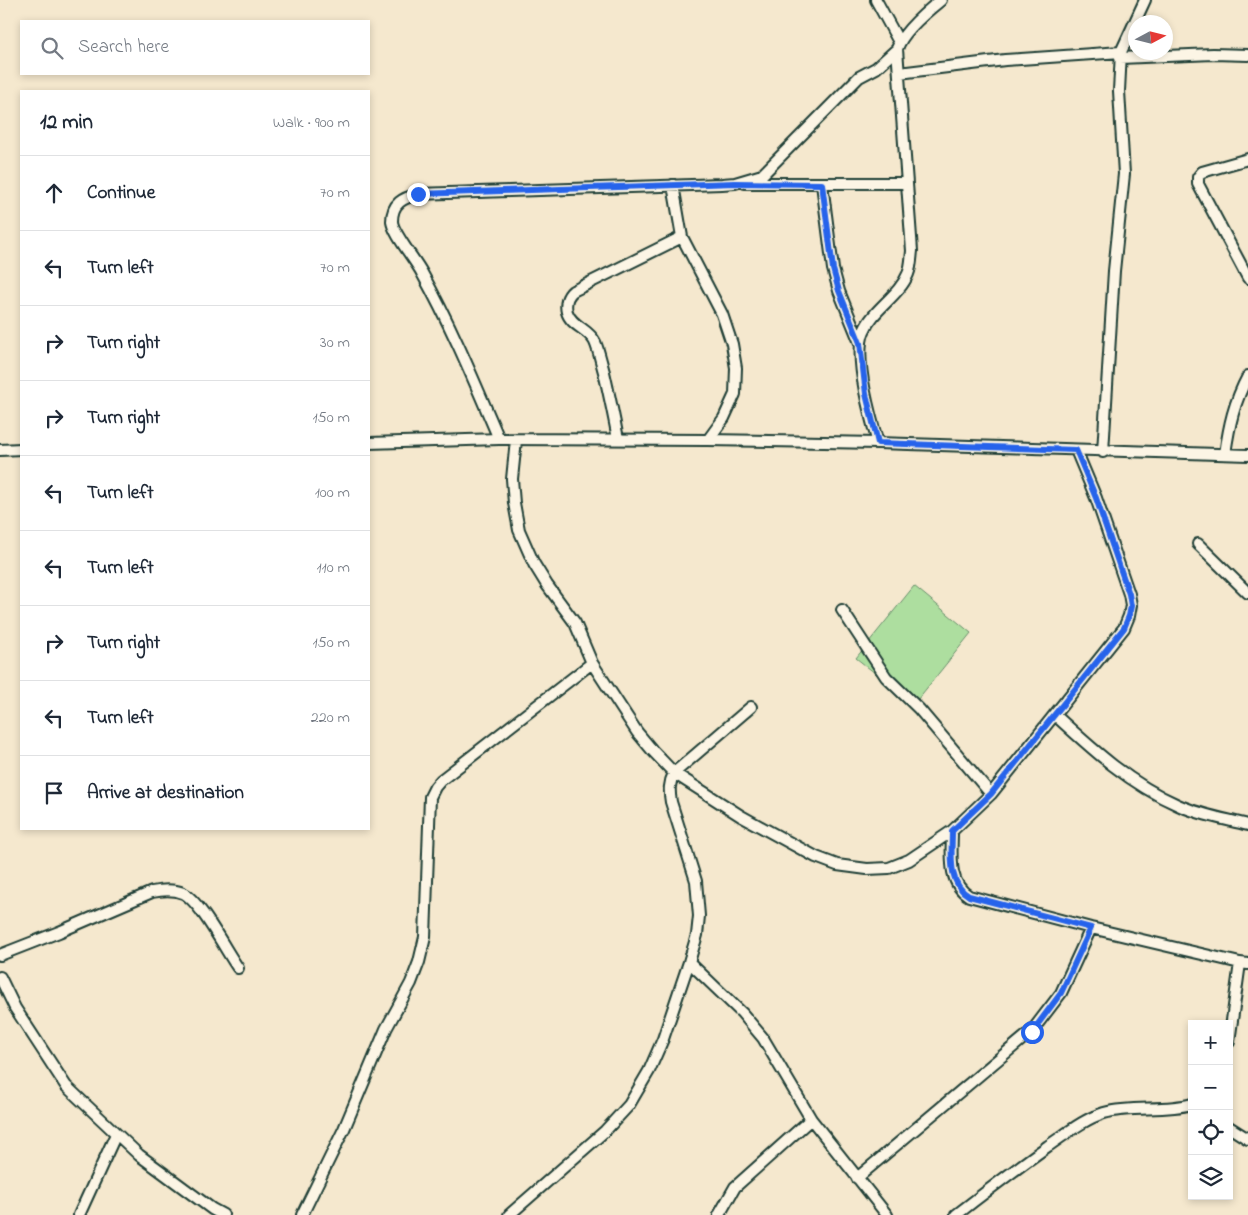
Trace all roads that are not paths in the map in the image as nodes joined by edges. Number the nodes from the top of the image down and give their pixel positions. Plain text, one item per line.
1 (876, 0) edge
2 (941, 0) edge
3 (1145, 0) edge
4 (898, 46) junction
5 (1121, 55) junction
6 (1248, 55) edge
7 (899, 73) junction
8 (1248, 159) edge
9 (735, 183) junction
10 (906, 183) junction
11 (822, 184) junction
12 (673, 185) junction
13 (682, 237) junction
14 (1248, 278) edge
15 (860, 343) junction
16 (1248, 376) edge
17 (618, 439) junction
18 (499, 440) junction
19 (516, 440) junction
20 (708, 440) junction
21 (370, 442) edge
22 (878, 443) junction
23 (20, 449) edge
24 (0, 450) edge
25 (1076, 450) junction
26 (1102, 452) junction
27 (1225, 454) junction
28 (1248, 455) edge
29 (1198, 544) dead end
30 (1248, 593) edge
31 (842, 610) dead end
32 (592, 663) junction
33 (752, 707) dead end
34 (1055, 715) junction
35 (674, 773) junction
36 (991, 794) junction
37 (1248, 826) edge
38 (952, 831) junction
39 (1091, 928) junction
40 (0, 955) edge
41 (689, 962) junction
42 (1244, 964) edge
43 (238, 968) dead end
44 (0, 977) edge
45 (1233, 1021) edge
46 (1188, 1105) edge
47 (811, 1118) junction
48 (1233, 1130) edge
49 (116, 1134) junction
50 (1248, 1139) edge
51 (858, 1178) junction
52 (209, 1212) edge
53 (78, 1215) edge
54 (223, 1215) edge
55 (302, 1215) edge
56 (509, 1215) edge
57 (719, 1215) edge
58 (887, 1215) edge
59 (956, 1215) edge

1 - 4 street
2 - 4 street
3 - 5 street
4 - 7 street
4 - 9 street
5 - 6 street
5 - 7 street
5 - 26 street
7 - 10 street
8 - 14 street
9 - 11 street
9 - 12 street
10 - 11 street
10 - 15 street
11 - 15 street
12 - 13 street
12 - 18 street
13 - 17 street
13 - 20 street
15 - 22 street
16 - 27 street
17 - 19 street
17 - 20 street
18 - 19 street
18 - 21 street
19 - 32 street
20 - 22 street
22 - 25 street
23 - 24 street
25 - 26 street
25 - 34 street
26 - 27 street
27 - 28 street
29 - 30 street
31 - 36 street
32 - 35 street
32 - 55 street
33 - 35 street
34 - 36 street
34 - 37 street
35 - 38 street
35 - 41 street
36 - 38 street
38 - 39 street
39 - 42 street
39 - 51 street
40 - 43 street
41 - 47 street
41 - 56 street
42 - 45 street
44 - 49 street
46 - 59 street
47 - 51 street
47 - 57 street
48 - 50 street
49 - 52 street
49 - 53 street
51 - 58 street
52 - 54 street

